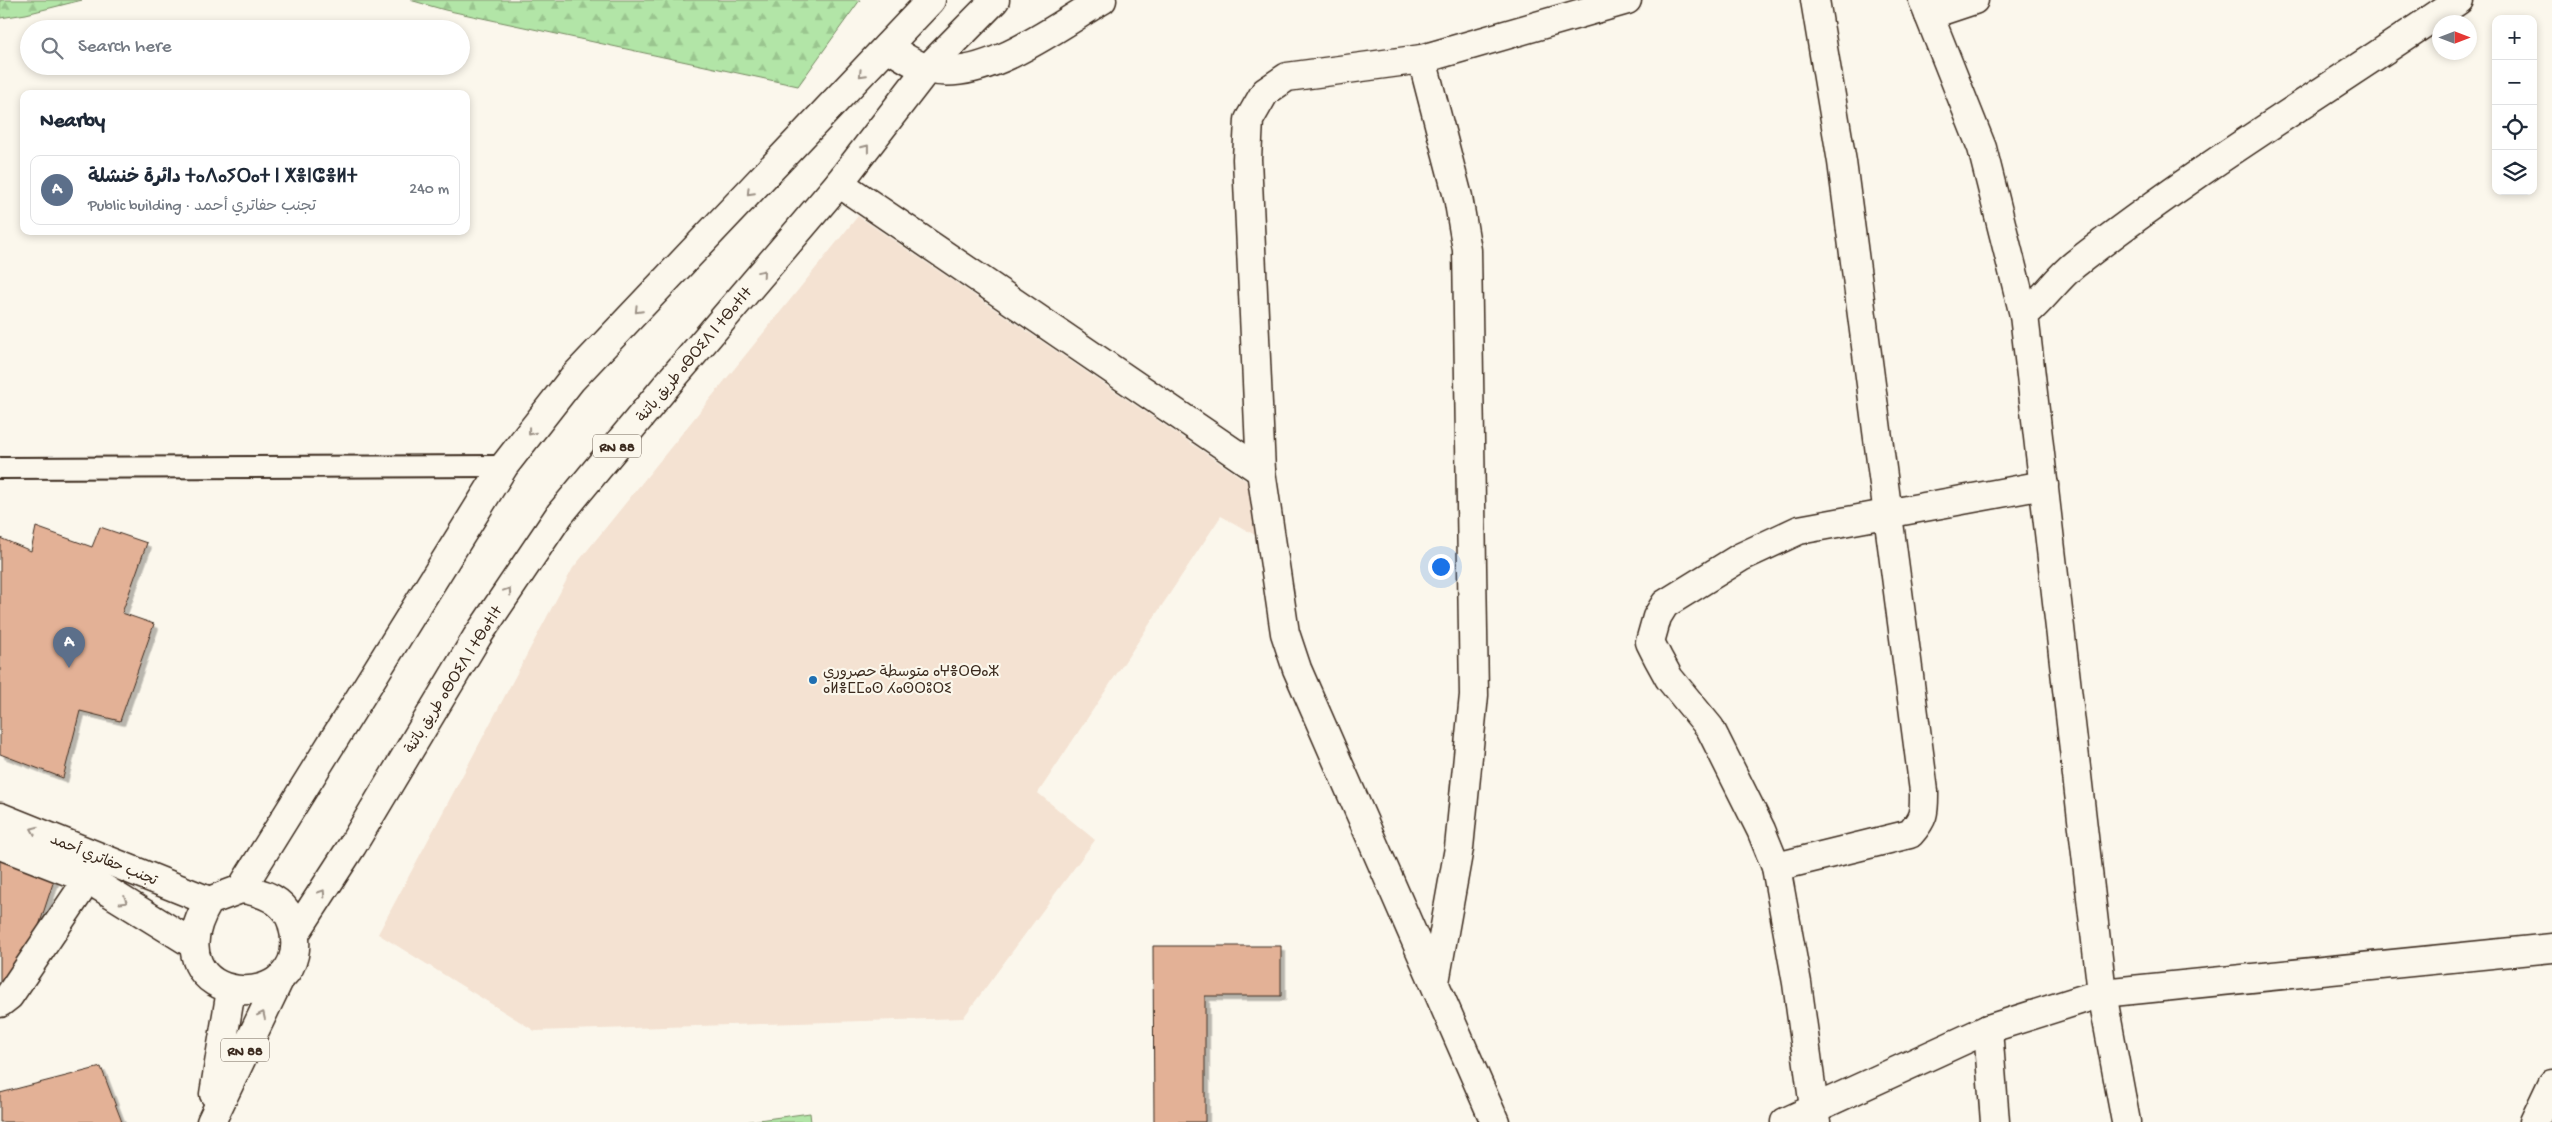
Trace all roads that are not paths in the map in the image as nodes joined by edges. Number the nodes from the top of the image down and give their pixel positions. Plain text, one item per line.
1 (931, 0) edge
2 (995, 0) edge
3 (1102, 0) edge
4 (1627, 0) edge
5 (1815, 0) edge
6 (1974, 0) edge
7 (2459, 0) edge
8 (1926, 7) edge
9 (887, 47) junction
10 (1422, 59) junction
11 (927, 69) junction
12 (838, 183) junction
13 (2024, 315) junction
14 (504, 466) junction
15 (0, 468) edge
16 (1261, 471) junction
17 (2044, 486) junction
18 (1887, 515) junction
19 (0, 817) edge
20 (0, 845) edge
21 (1776, 867) junction
22 (88, 879) junction
23 (241, 889) junction
24 (208, 901) junction
25 (295, 934) junction
26 (193, 944) junction
27 (2552, 948) edge
28 (280, 978) junction
29 (1435, 982) junction
30 (231, 990) junction
31 (2102, 993) junction
32 (0, 1003) edge
33 (1988, 1029) junction
34 (2552, 1084) edge
35 (1816, 1114) edge
36 (210, 1122) edge
37 (1495, 1122) edge
38 (1785, 1122) edge
39 (1995, 1122) edge
40 (2126, 1122) edge
41 (2534, 1122) edge

1 - 9 street
2 - 11 street, طريق باتنة ⴰⴱⵔⵉⴷ ⵏ ⵜⴱⴰⵜⵏⵜ / RN 88
3 - 11 street
4 - 10 street
5 - 18 street
6 - 8 street
7 - 13 street
8 - 13 street
9 - 11 street
9 -> 14 street
10 - 16 street
10 - 29 street
12 -> 11 street, طريق باتنة ⴰⴱⵔⵉⴷ ⵏ ⵜⴱⴰⵜⵏⵜ / RN 88
12 - 16 street
25 -> 12 street, طريق باتنة ⴰⴱⵔⵉⴷ ⵏ ⵜⴱⴰⵜⵏⵜ / RN 88
13 - 17 street
14 - 15 lane
14 - 23 street
16 - 29 street
17 - 18 street
17 - 31 street
18 - 21 street
18 - 21 street
24 -> 19 street, تجنب حفاتري أحمد
20 - 22 street, تجنب حفاتري أحمد
21 - 35 street
22 -> 26 street, تجنب حفاتري أحمد
22 - 32 street
23 - 24 street
23 - 25 street
24 - 26 street
25 - 28 street
26 - 30 street
27 - 31 street
28 - 30 street
36 -> 28 street, RN 88
29 - 37 street
30 - 36 street, RN 88
31 - 33 street
31 - 40 street
33 - 35 street
33 - 39 street
34 - 41 street
35 - 38 street

